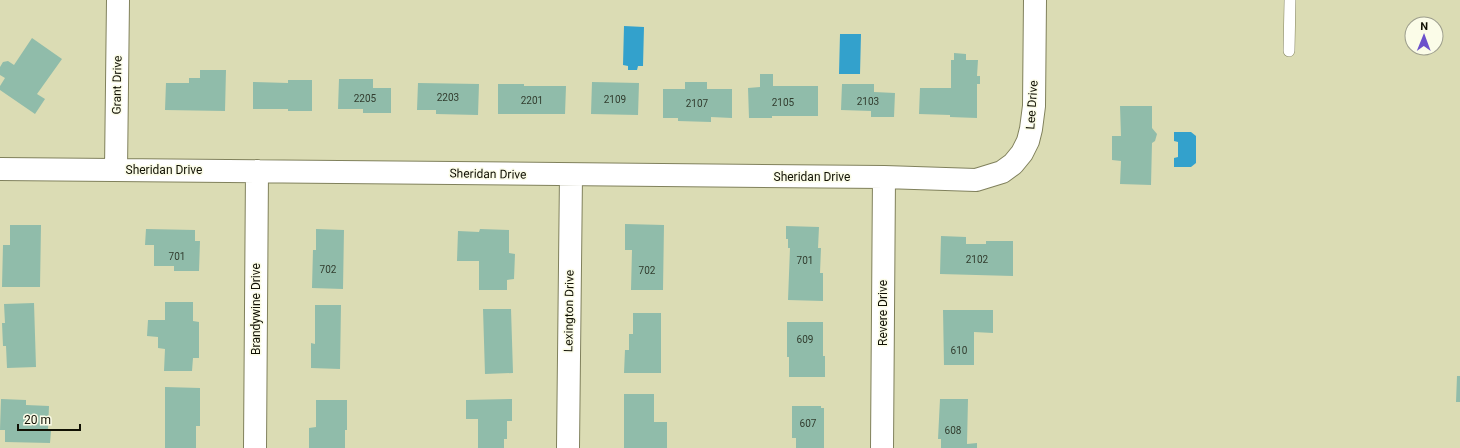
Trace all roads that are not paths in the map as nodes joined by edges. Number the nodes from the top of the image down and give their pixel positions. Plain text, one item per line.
1 (118, 0) edge
2 (1034, 0) edge
3 (1290, 0) edge
4 (1289, 51) dead end
5 (0, 169) edge
6 (116, 170) junction
7 (257, 171) junction
8 (571, 174) junction
9 (884, 177) junction
10 (976, 180) joint
11 (255, 448) edge
12 (568, 448) edge
13 (882, 448) edge

1 - 6 street, Grant Drive
2 - 10 street, Lee Drive
3 - 4 lane
5 - 6 street, Sheridan Drive
6 - 7 street, Sheridan Drive
7 - 8 street, Sheridan Drive
7 - 11 street, Brandywine Drive
8 - 9 street, Sheridan Drive
8 - 12 street, Lexington Drive
9 - 10 street, Sheridan Drive
9 - 13 street, Revere Drive

